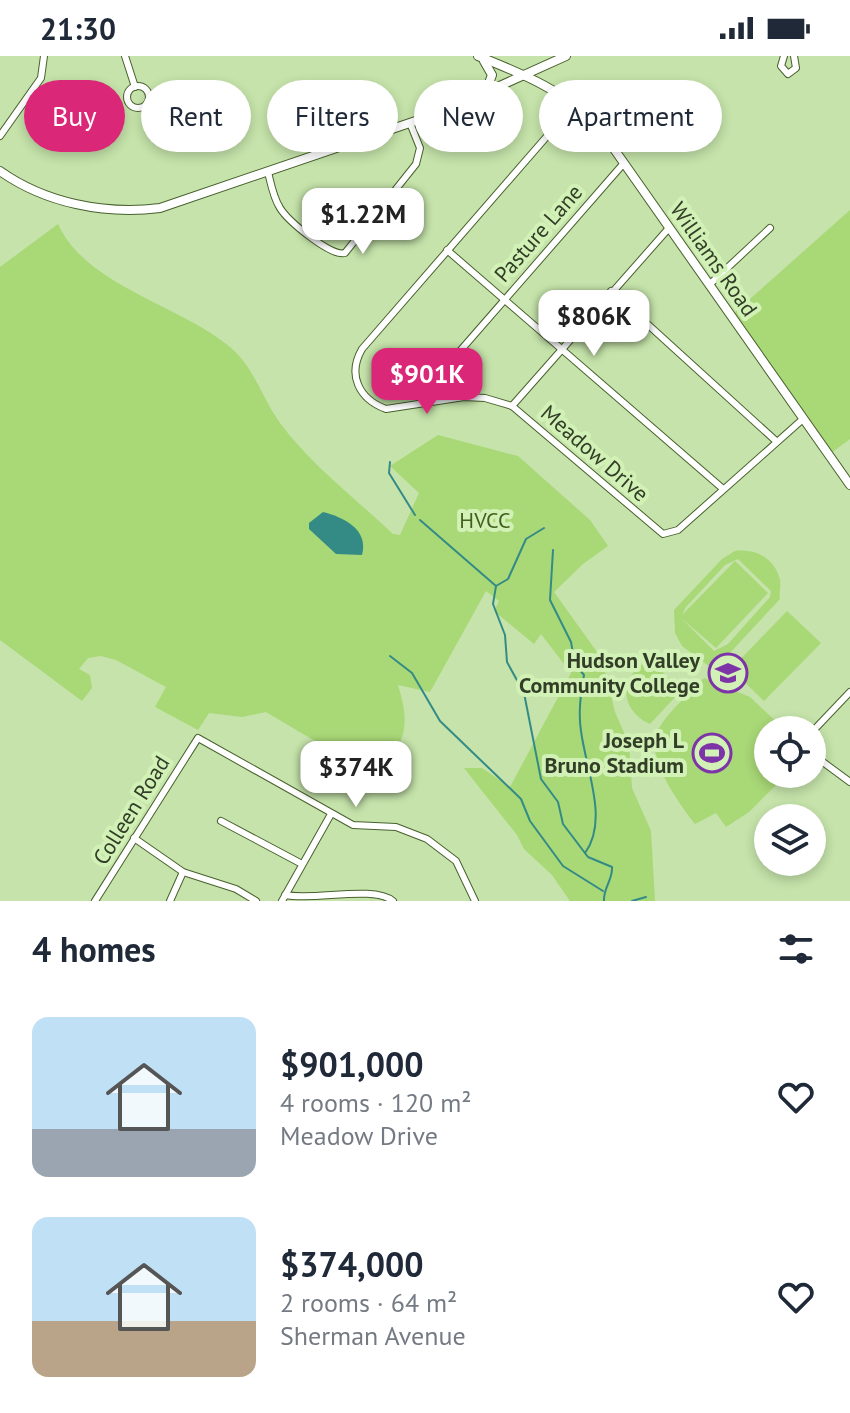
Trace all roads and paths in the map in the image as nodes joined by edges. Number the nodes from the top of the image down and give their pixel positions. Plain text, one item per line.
1 (44, 56) edge
2 (125, 56) edge
3 (477, 56) edge
4 (566, 56) edge
5 (784, 56) edge
6 (794, 56) edge
7 (527, 75) junction
8 (492, 80) edge
9 (514, 80) edge
10 (539, 82) edge
11 (135, 87) dead end
12 (414, 121) edge
13 (410, 123) junction
14 (0, 136) edge
15 (539, 145) edge
16 (616, 152) edge
17 (624, 163) junction
18 (0, 171) edge
19 (268, 172) junction
20 (669, 228) junction
21 (770, 228) dead end
22 (447, 250) junction
23 (709, 285) junction
24 (611, 291) junction
25 (504, 299) junction
26 (561, 349) junction
27 (421, 402) junction
28 (512, 406) junction
29 (803, 419) junction
30 (776, 441) junction
31 (850, 485) edge
32 (722, 488) junction
33 (850, 692) edge
34 (826, 717) edge
35 (826, 764) edge
36 (850, 782) edge
37 (331, 814) junction
38 (221, 821) dead end
39 (134, 838) junction
40 (302, 864) junction
41 (183, 872) junction
42 (284, 898) edge
43 (95, 901) edge
44 (170, 901) edge
45 (256, 901) edge
46 (393, 901) edge
47 (475, 901) edge

1 - 14 street
2 - 11 street
3 - 7 main road, Williams Road
3 - 8 main road
4 - 7 main road
5 - 6 street
7 - 9 main road
7 - 10 main road, Williams Road
12 - 13 main road
13 - 19 main road
13 - 19 street
15 - 22 street, Meadow Drive
16 - 17 main road, Williams Road
17 - 20 main road, Williams Road
17 - 25 street, Pasture Lane
18 - 19 main road
20 - 23 main road, Williams Road
20 - 24 street
21 - 23 street
22 - 25 street
22 - 27 street, Meadow Drive
23 - 29 main road, Williams Road
24 - 26 street
24 - 30 street
25 - 26 street
25 - 27 street, Pasture Lane
26 - 28 street
26 - 32 street
27 - 28 street, Meadow Drive
28 - 32 street, Meadow Drive
29 - 30 street, Meadow Drive
29 - 31 main road, Williams Road
30 - 32 street, Meadow Drive
33 - 34 street
35 - 36 street
37 - 39 street, Colleen Road
37 - 40 street
37 - 47 street
38 - 40 street
39 - 41 street
39 - 43 street, Colleen Road
40 - 42 street
41 - 44 street
41 - 45 street
42 - 46 street

